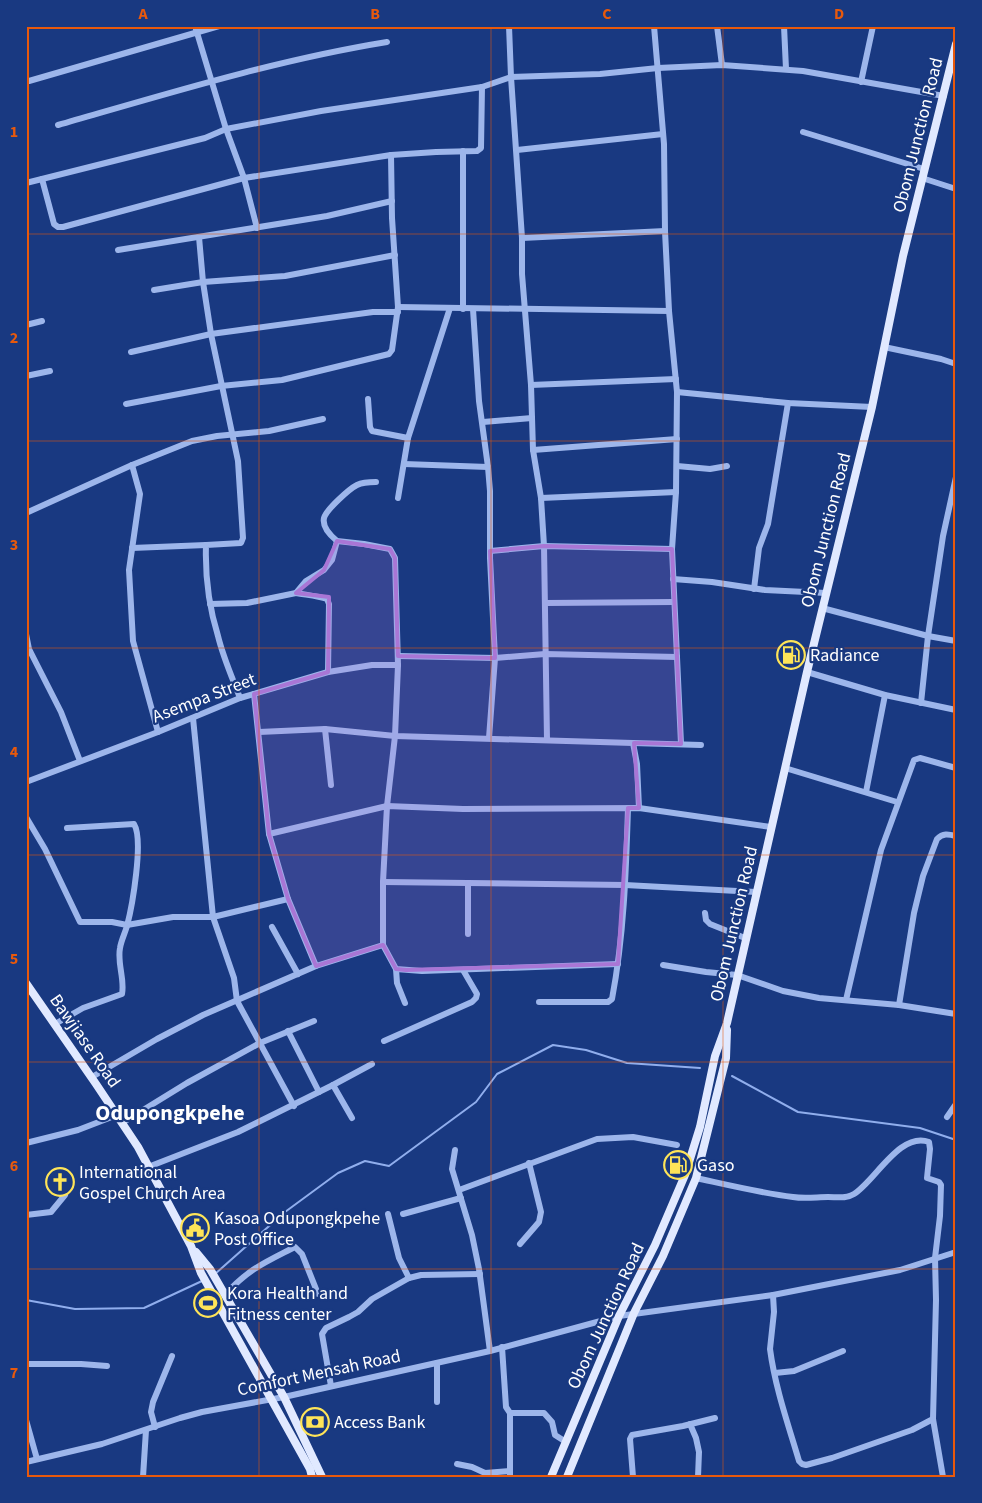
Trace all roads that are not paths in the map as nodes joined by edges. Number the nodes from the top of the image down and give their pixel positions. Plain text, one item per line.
1 (195, 26) edge
2 (219, 26) edge
3 (509, 26) edge
4 (654, 26) edge
5 (717, 26) edge
6 (784, 26) edge
7 (873, 26) edge
8 (196, 34) junction
9 (387, 42) dead end
10 (956, 44) edge
11 (722, 65) junction
12 (658, 68) junction
13 (786, 69) junction
14 (511, 77) junction
15 (29, 80) dead end
16 (211, 82) junction
17 (861, 82) junction
18 (482, 87) junction
19 (944, 96) junction
20 (58, 125) dead end
21 (226, 129) junction
22 (803, 132) dead end
23 (664, 134) junction
24 (517, 150) junction
25 (463, 151) junction
26 (391, 155) junction
27 (924, 169) junction
28 (244, 178) junction
29 (922, 178) junction
30 (42, 179) junction
31 (26, 182) edge
32 (956, 189) edge
33 (392, 201) junction
34 (257, 228) junction
35 (665, 231) junction
36 (199, 237) junction
37 (522, 238) junction
38 (118, 250) dead end
39 (394, 255) junction
40 (203, 282) junction
41 (154, 290) dead end
42 (450, 308) junction
43 (398, 309) junction
44 (463, 309) junction
45 (473, 309) junction
46 (526, 310) junction
47 (669, 311) junction
48 (42, 321) dead end
49 (26, 326) edge
50 (211, 334) junction
51 (884, 347) junction
52 (132, 352) dead end
53 (956, 364) edge
54 (50, 371) dead end
55 (26, 376) edge
56 (676, 379) junction
57 (532, 385) junction
58 (221, 386) junction
59 (677, 392) junction
60 (368, 399) dead end
61 (788, 403) junction
62 (126, 404) dead end
63 (872, 407) junction
64 (532, 418) junction
65 (324, 419) dead end
66 (483, 422) junction
67 (231, 435) junction
68 (408, 438) junction
69 (677, 439) junction
70 (533, 450) junction
71 (404, 464) junction
72 (132, 465) junction
73 (676, 466) junction
74 (727, 466) dead end
75 (488, 467) junction
76 (956, 478) edge
77 (376, 482) dead end
78 (676, 492) junction
79 (398, 498) dead end
80 (541, 498) junction
81 (26, 513) edge
82 (337, 541) junction
83 (206, 545) junction
84 (544, 546) junction
85 (132, 548) junction
86 (672, 549) junction
87 (490, 551) junction
88 (673, 578) junction
89 (754, 588) junction
90 (296, 592) junction
91 (826, 593) junction
92 (674, 602) junction
93 (545, 603) junction
94 (210, 604) junction
95 (822, 608) junction
96 (26, 634) edge
97 (928, 636) junction
98 (956, 641) edge
99 (545, 654) junction
100 (398, 656) junction
101 (677, 657) junction
102 (495, 658) junction
103 (398, 665) junction
104 (328, 672) junction
105 (807, 672) junction
106 (254, 694) junction
107 (885, 695) junction
108 (240, 698) junction
109 (921, 703) junction
110 (956, 710) edge
111 (192, 718) junction
112 (325, 729) junction
113 (158, 732) junction
114 (259, 732) junction
115 (395, 736) junction
116 (489, 738) junction
117 (546, 740) junction
118 (633, 743) junction
119 (681, 744) junction
120 (701, 745) dead end
121 (80, 761) junction
122 (785, 768) junction
123 (956, 768) edge
124 (26, 782) edge
125 (331, 785) dead end
126 (866, 792) junction
127 (897, 802) junction
128 (387, 806) junction
129 (628, 808) junction
130 (640, 808) junction
131 (26, 817) edge
132 (771, 827) junction
133 (67, 828) dead end
134 (269, 834) junction
135 (956, 836) edge
136 (383, 882) junction
137 (468, 883) junction
138 (626, 885) junction
139 (756, 892) junction
140 (288, 899) junction
141 (705, 913) dead end
142 (213, 917) junction
143 (127, 926) junction
144 (272, 927) dead end
145 (468, 934) dead end
146 (745, 938) junction
147 (383, 945) junction
148 (618, 964) junction
149 (663, 965) dead end
150 (316, 966) junction
151 (396, 969) junction
152 (462, 970) junction
153 (298, 974) junction
154 (737, 975) junction
155 (26, 983) edge
156 (846, 1000) junction
157 (237, 1001) junction
158 (539, 1002) dead end
159 (405, 1003) dead end
160 (899, 1005) junction
161 (956, 1014) edge
162 (314, 1021) dead end
163 (727, 1023) junction
164 (56, 1024) junction
165 (288, 1031) junction
166 (384, 1041) dead end
167 (260, 1043) junction
168 (372, 1064) dead end
169 (92, 1077) junction
170 (333, 1085) junction
171 (319, 1092) junction
172 (956, 1104) edge
173 (294, 1106) junction
174 (117, 1115) junction
175 (947, 1117) dead end
176 (352, 1118) dead end
177 (122, 1123) junction
178 (26, 1143) edge
179 (677, 1145) dead end
180 (455, 1150) dead end
181 (529, 1163) junction
182 (148, 1167) junction
183 (696, 1178) junction
184 (459, 1190) junction
185 (65, 1195) dead end
186 (461, 1198) junction
187 (388, 1214) dead end
188 (403, 1214) dead end
189 (26, 1215) edge
190 (520, 1244) dead end
191 (191, 1246) junction
192 (956, 1252) edge
193 (935, 1258) junction
194 (480, 1274) junction
195 (409, 1278) junction
196 (318, 1294) dead end
197 (225, 1295) junction
198 (773, 1295) junction
199 (634, 1313) junction
200 (619, 1316) junction
201 (502, 1347) junction
202 (490, 1351) junction
203 (843, 1351) dead end
204 (172, 1356) dead end
205 (437, 1363) junction
206 (26, 1364) edge
207 (107, 1366) dead end
208 (775, 1373) junction
209 (331, 1386) junction
210 (284, 1397) junction
211 (271, 1398) junction
212 (437, 1402) dead end
213 (510, 1412) junction
214 (715, 1418) dead end
215 (933, 1419) junction
216 (26, 1420) edge
217 (690, 1424) junction
218 (155, 1427) junction
219 (146, 1430) junction
220 (566, 1442) junction
221 (37, 1459) junction
222 (26, 1462) edge
223 (457, 1464) dead end
224 (510, 1474) edge
225 (143, 1477) edge
226 (312, 1477) edge
227 (322, 1477) edge
228 (551, 1477) edge
229 (567, 1477) edge
230 (633, 1477) edge
231 (698, 1477) edge
232 (943, 1477) edge

1 - 8 street
2 - 8 street
3 - 14 street
4 - 12 street
5 - 11 street
6 - 13 street
7 - 17 street
8 - 15 street
8 - 16 street
9 - 16 street
10 - 19 main road, Obom Junction Road
11 - 12 street
11 - 13 street
12 - 14 street
12 - 23 street
13 - 17 street
14 - 18 street
14 - 24 street
16 - 20 street
16 - 21 street
17 - 19 street
18 - 21 street
18 - 25 street
19 - 27 main road, Obom Junction Road
21 - 28 street
21 - 30 street
22 - 27 street
23 - 24 street
23 - 35 street
24 - 37 street
25 - 26 street
25 - 44 street
26 - 28 street
26 - 33 street
27 - 29 main road, Obom Junction Road
28 - 30 street
28 - 34 street
29 - 32 street
29 - 51 main road, Obom Junction Road
30 - 31 street
33 - 34 street
33 - 39 street
34 - 36 street
35 - 37 street
35 - 47 street
36 - 38 street
36 - 40 street
37 - 46 street
39 - 40 street
39 - 43 street
40 - 41 street
40 - 50 street
42 - 43 street
42 - 44 street
42 - 68 street
43 - 50 street
43 - 58 street
44 - 45 street
45 - 46 street
45 - 66 street
46 - 47 street
46 - 57 street
47 - 56 street
48 - 49 street
50 - 52 street
50 - 58 street
51 - 53 street
51 - 63 main road, Obom Junction Road
54 - 55 street
56 - 57 street
56 - 59 street
57 - 64 street
58 - 62 street
58 - 67 street
59 - 61 street
59 - 69 street
60 - 68 street
61 - 63 street
61 - 89 street
63 - 91 main road, Obom Junction Road
64 - 66 street
64 - 70 street
65 - 67 street
66 - 75 street
67 - 72 street
67 - 83 street
68 - 71 street
69 - 70 street
69 - 73 street
70 - 80 street
71 - 75 street
71 - 79 street
72 - 81 street
72 - 85 street
73 - 74 street
73 - 78 street
75 - 87 street
76 - 97 street
77 - 82 street
78 - 80 street
78 - 86 street
80 - 84 street
82 - 90 street
82 - 100 street
83 - 85 street
83 - 94 street
84 - 86 street
84 - 87 street
84 - 93 street
85 - 113 street
86 - 88 street
87 - 102 street
88 - 89 street
88 - 92 street
89 - 91 street
90 - 94 street
90 - 104 street
91 - 95 main road, Obom Junction Road
92 - 93 street
92 - 101 street
93 - 99 street
94 - 108 street
95 - 97 street
95 - 105 main road, Obom Junction Road
96 - 121 street
97 - 98 street
97 - 109 street
99 - 101 street
99 - 102 street
99 - 117 street
100 - 102 street
100 - 103 street
101 - 119 street
102 - 116 street
103 - 104 street, Asempa Street
103 - 115 street
104 - 106 street, Asempa Street
105 - 107 street
105 - 122 main road, Obom Junction Road
106 - 108 street, Asempa Street
106 - 114 street
107 - 109 street
107 - 126 street
108 - 111 street, Asempa Street
109 - 110 street
111 - 113 street, Asempa Street
111 - 142 street
112 - 114 street
112 - 115 street
112 - 125 street
113 - 121 street, Asempa Street
114 - 134 street
115 - 116 street
115 - 128 street
116 - 117 street
117 - 118 street
118 - 119 street
118 - 130 street
119 - 120 street
121 - 124 street, Asempa Street
122 - 126 street
122 - 132 main road, Obom Junction Road
123 - 127 street
126 - 127 street
127 - 156 street
128 - 129 street
128 - 134 street
128 - 136 street
129 - 130 street
129 - 138 street
130 - 132 street
131 - 143 street
132 - 139 main road, Obom Junction Road
133 - 143 street
134 - 140 street
135 - 160 street
136 - 137 street
136 - 147 street
137 - 138 street
137 - 145 street
138 - 139 street
138 - 148 street
139 - 146 main road, Obom Junction Road
140 - 142 street
140 - 150 street
141 - 146 street
142 - 143 street
142 - 157 street
143 - 164 street
144 - 153 street
146 - 154 main road, Obom Junction Road
147 - 150 street
147 - 151 street
148 - 152 street
148 - 158 street
149 - 154 street
150 - 153 street
151 - 152 street
151 - 159 street
152 - 166 street
153 - 157 street
154 - 156 street
154 - 163 main road, Obom Junction Road
155 - 164 main road, Bawjiase Road
156 - 160 street
157 - 167 street
157 - 169 street
160 - 161 street
162 - 165 street
163 - 183 main road, Obom Junction Road
163 - 200 main road, Obom Junction Road
164 - 169 main road, Bawjiase Road
165 - 167 street
165 - 171 street
167 - 173 street
167 - 177 street
168 - 170 street
169 - 174 main road, Bawjiase Road
170 - 171 street
170 - 176 street
171 - 173 street
172 - 175 street
173 - 182 street
174 - 177 main road, Bawjiase Road
174 - 178 street
177 - 182 main road, Bawjiase Road
179 - 181 street
180 - 184 street
181 - 184 street
181 - 190 street
182 - 191 main road, Bawjiase Road
183 - 193 street
183 - 199 main road, Obom Junction Road
184 - 186 street
185 - 189 street
186 - 188 street
186 - 194 street
187 - 195 street
191 - 197 main road, Bawjiase Road
191 - 211 main road, Bawjiase Road
192 - 193 street, Comfort Mensah Road
193 - 198 street, Comfort Mensah Road
193 - 215 street
194 - 195 street
194 - 202 street
195 - 209 street
196 - 197 street
197 - 210 main road, Bawjiase Road
198 - 199 street, Comfort Mensah Road
198 - 208 street
199 - 200 street, Comfort Mensah Road
199 - 229 main road, Obom Junction Road
200 - 201 street, Comfort Mensah Road
200 - 220 main road, Obom Junction Road
201 - 202 street, Comfort Mensah Road
201 - 213 street
202 - 205 street, Comfort Mensah Road
203 - 208 street
204 - 218 street
205 - 209 street, Comfort Mensah Road
205 - 212 street
206 - 207 street
208 - 215 street
209 - 210 street, Comfort Mensah Road
210 - 211 street, Comfort Mensah Road
210 - 227 main road, Bawjiase Road
211 - 218 street, Comfort Mensah Road
211 - 226 main road, Bawjiase Road
213 - 220 street
213 - 224 street
214 - 217 street
215 - 232 street
216 - 221 street
217 - 230 street
217 - 231 street
218 - 219 street, Comfort Mensah Road
219 - 221 street, Comfort Mensah Road
219 - 225 street
220 - 228 main road, Obom Junction Road
221 - 222 street, Comfort Mensah Road
223 - 224 street

